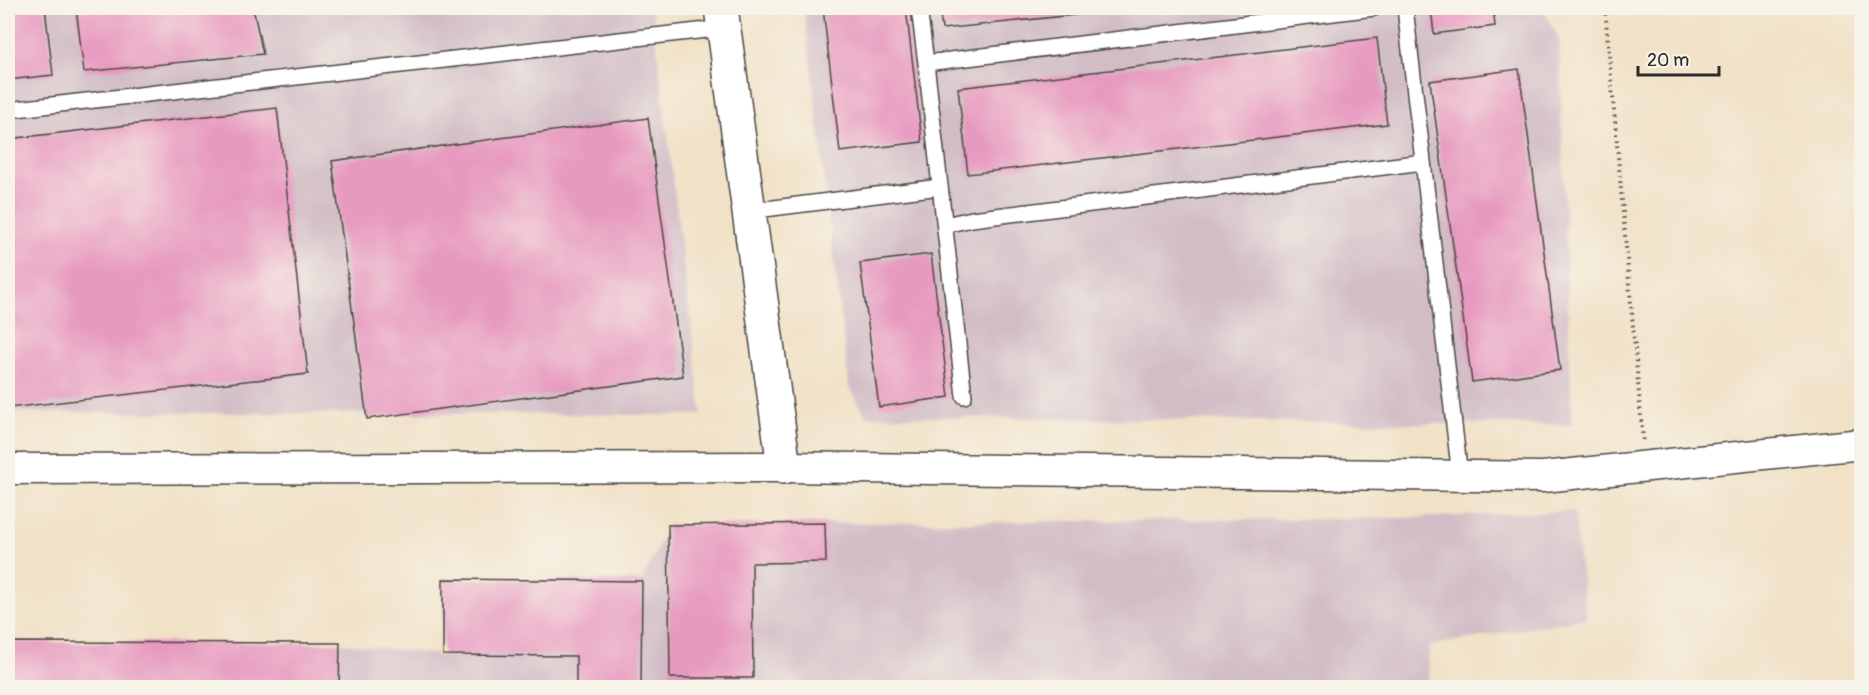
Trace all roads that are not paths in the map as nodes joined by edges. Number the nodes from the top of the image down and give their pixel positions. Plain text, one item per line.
1 (919, 8) edge
2 (1374, 8) edge
3 (1405, 8) edge
4 (722, 18) edge
5 (926, 63) junction
6 (8, 110) edge
7 (1423, 162) junction
8 (940, 187) junction
9 (749, 211) junction
10 (945, 225) junction
11 (964, 396) dead end
12 (1862, 444) edge
13 (784, 467) junction
14 (8, 469) edge
15 (1460, 476) junction

1 - 5 lane
2 - 5 lane
3 - 7 lane
4 - 6 lane
4 - 9 street
5 - 8 lane
7 - 10 lane
7 - 15 lane
8 - 9 lane
8 - 10 lane
9 - 13 street
10 - 11 lane
12 - 15 street
13 - 14 street
13 - 15 street

